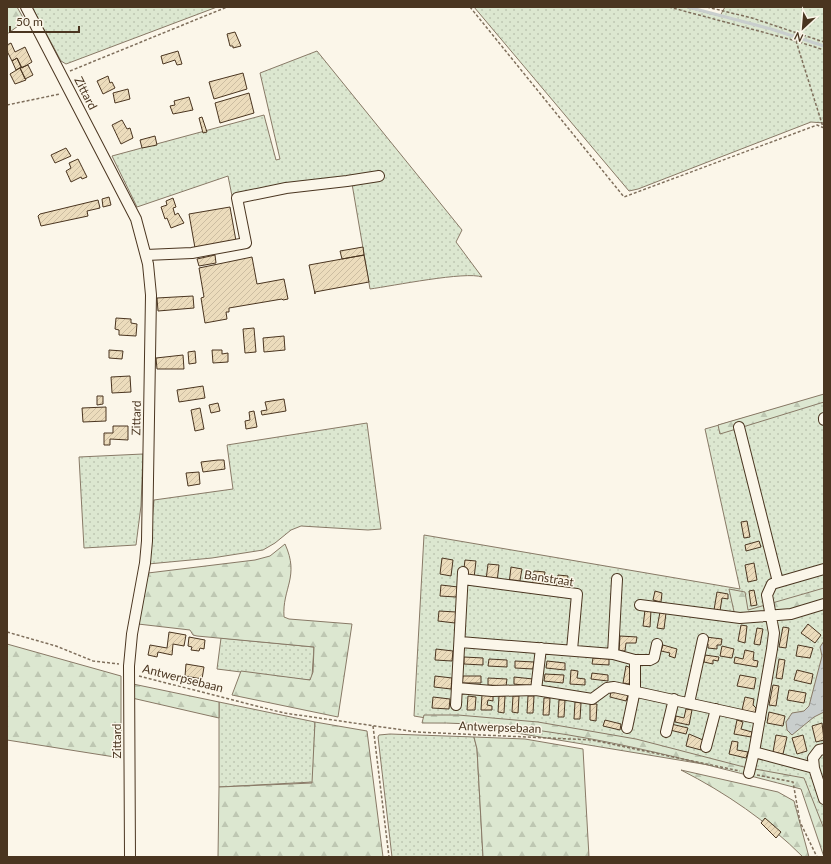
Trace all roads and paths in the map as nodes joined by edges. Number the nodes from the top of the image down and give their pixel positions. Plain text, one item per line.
1 (26, 7) edge
2 (227, 7) edge
3 (470, 7) edge
4 (669, 7) edge
5 (707, 7) edge
6 (796, 41) junction
7 (824, 42) edge
8 (824, 50) edge
9 (62, 74) junction
10 (70, 91) junction
11 (7, 105) edge
12 (824, 127) edge
13 (380, 176) dead end
14 (146, 255) junction
15 (739, 427) dead end
16 (824, 569) edge
17 (617, 579) dead end
18 (778, 582) junction
19 (824, 604) edge
20 (640, 605) dead end
21 (772, 614) junction
22 (7, 632) edge
23 (703, 639) dead end
24 (460, 642) junction
25 (657, 644) dead end
26 (541, 648) junction
27 (572, 650) junction
28 (614, 654) junction
29 (635, 660) junction
30 (129, 670) junction
31 (457, 688) junction
32 (536, 690) junction
33 (635, 690) junction
34 (674, 699) junction
35 (689, 703) junction
36 (456, 705) dead end
37 (716, 709) junction
38 (760, 719) junction
39 (373, 726) junction
40 (627, 728) dead end
41 (666, 732) dead end
42 (706, 747) dead end
43 (824, 749) edge
44 (754, 752) junction
45 (814, 768) junction
46 (749, 773) junction
47 (824, 799) edge
48 (130, 857) edge
49 (390, 857) edge
50 (817, 857) edge

1 - 9 street, Zittard
2 - 9 path
3 - 12 path
4 - 6 path
5 - 7 path
6 - 8 path
6 - 12 path
9 - 10 street, Zittard
10 - 11 path
10 - 14 street, Zittard
13 - 14 street
14 - 30 street, Zittard
15 - 18 street
16 - 18 street
17 - 28 street
18 - 21 street
19 - 21 street
20 - 21 street
21 - 38 street
22 - 30 path, Antwerpsebaan
23 - 35 street
24 - 26 street
24 - 27 street, Banstraat
24 - 31 street, Banstraat
25 - 29 street
26 - 27 street
26 - 32 street
27 - 28 street
28 - 29 street
29 - 33 street
30 - 39 path, Antwerpsebaan
30 - 48 street, Zittard
31 - 32 street
31 - 36 street, Banstraat
32 - 33 street
33 - 34 street
33 - 40 street
34 - 35 street
34 - 41 street
35 - 37 street
37 - 38 street
37 - 42 street
38 - 44 street
39 - 46 path, Antwerpsebaan
39 - 49 path
43 - 45 street
44 - 45 street
44 - 46 street
45 - 47 street
46 - 50 path, Antwerpsebaan

